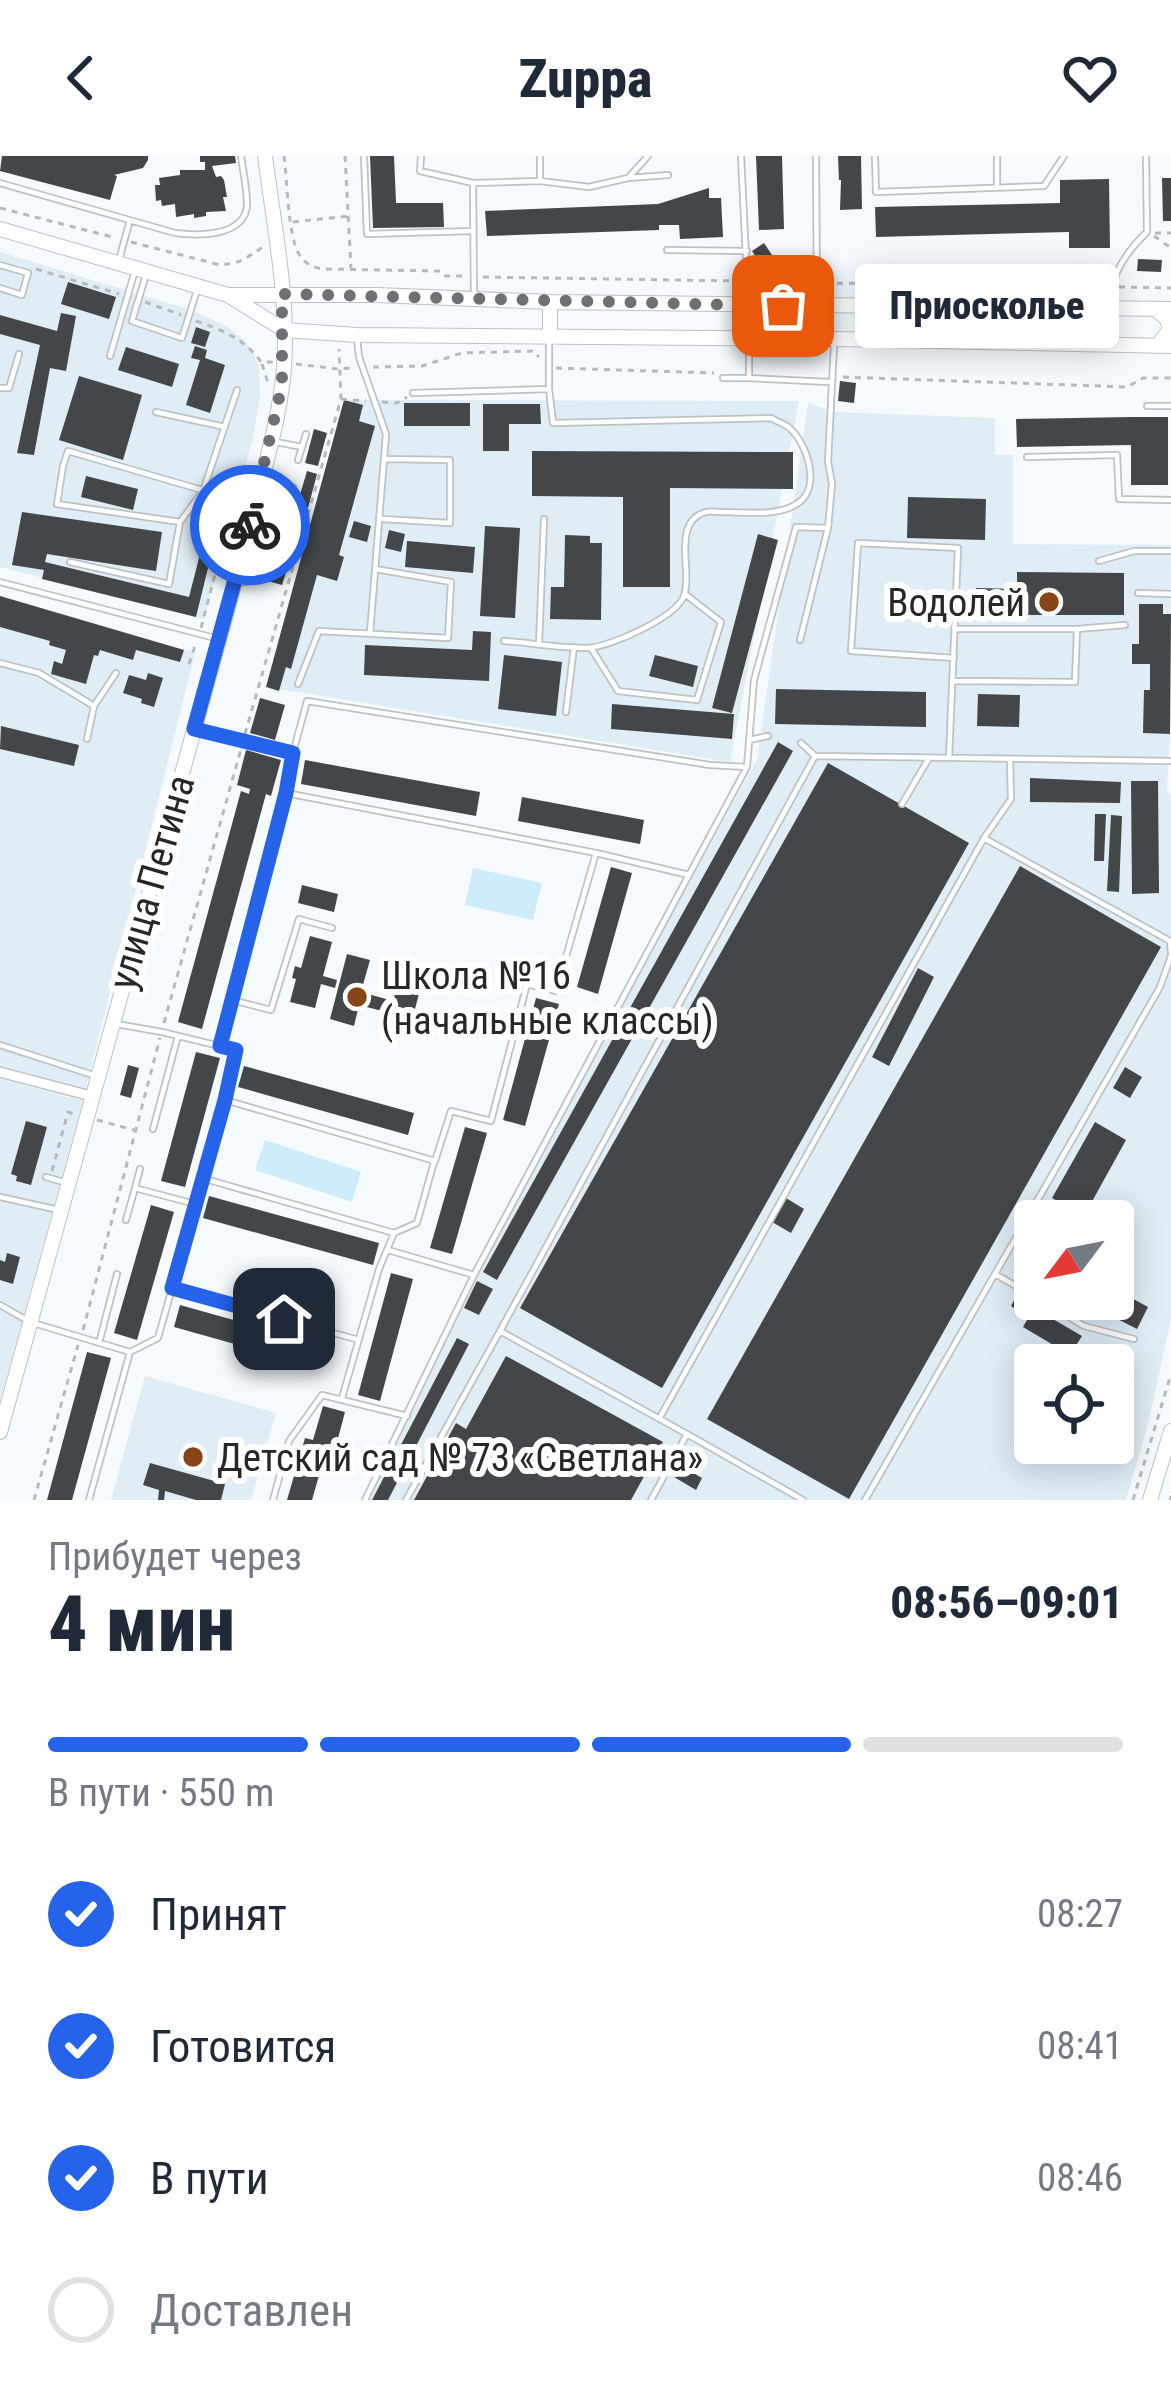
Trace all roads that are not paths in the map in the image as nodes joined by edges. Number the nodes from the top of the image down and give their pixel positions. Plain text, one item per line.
1 (242, 156) edge
2 (364, 156) edge
3 (421, 156) edge
4 (540, 156) edge
5 (648, 156) edge
6 (742, 156) edge
7 (816, 156) edge
8 (875, 156) edge
9 (997, 156) edge
10 (1064, 156) edge
11 (1146, 156) edge
12 (266, 157) edge
13 (668, 175) dead end
14 (628, 178) junction
15 (540, 181) junction
16 (0, 183) edge
17 (473, 184) junction
18 (997, 188) junction
19 (130, 220) junction
20 (0, 230) edge
21 (473, 232) junction
22 (667, 250) dead end
23 (747, 251) junction
24 (118, 263) junction
25 (0, 265) edge
26 (141, 270) junction
27 (198, 286) junction
28 (0, 288) edge
29 (282, 294) junction
30 (228, 296) junction
31 (474, 299) junction
32 (550, 302) junction
33 (748, 305) junction
34 (817, 306) junction
35 (1111, 309) junction
36 (1163, 309) edge
37 (284, 330) junction
38 (348, 334) junction
39 (550, 336) junction
40 (749, 338) junction
41 (834, 339) junction
42 (1164, 346) edge
43 (19, 354) dead end
44 (110, 356) dead end
45 (749, 376) junction
46 (722, 378) dead end
47 (832, 379) junction
48 (0, 388) edge
49 (549, 389) junction
50 (237, 390) dead end
51 (413, 393) dead end
52 (1147, 406) dead end
53 (1171, 406) edge
54 (156, 412) dead end
55 (225, 427) junction
56 (305, 434) dead end
57 (271, 441) junction
58 (302, 447) junction
59 (1027, 457) dead end
60 (384, 459) junction
61 (298, 460) dead end
62 (267, 480) junction
63 (293, 487) dead end
64 (203, 491) junction
65 (1171, 500) edge
66 (256, 506) junction
67 (379, 518) junction
68 (544, 519) dead end
69 (180, 522) junction
70 (828, 528) junction
71 (1171, 551) edge
72 (1099, 561) dead end
73 (70, 562) dead end
74 (375, 569) junction
75 (0, 582) edge
76 (233, 584) junction
77 (1138, 593) dead end
78 (685, 594) junction
79 (1171, 594) edge
80 (1125, 625) dead end
81 (955, 629) junction
82 (1077, 629) junction
83 (370, 633) junction
84 (218, 639) junction
85 (800, 640) dead end
86 (503, 641) dead end
87 (539, 644) junction
88 (574, 646) junction
89 (591, 648) junction
90 (954, 658) junction
91 (0, 663) edge
92 (116, 673) dead end
93 (952, 681) junction
94 (298, 684) dead end
95 (94, 706) junction
96 (566, 712) dead end
97 (194, 729) junction
98 (768, 736) dead end
99 (87, 739) dead end
100 (749, 740) junction
101 (801, 743) dead end
102 (293, 753) junction
103 (815, 756) junction
104 (929, 758) junction
105 (950, 758) junction
106 (1010, 758) junction
107 (1171, 761) edge
108 (747, 767) junction
109 (286, 793) junction
110 (902, 804) dead end
111 (984, 838) junction
112 (596, 853) junction
113 (689, 875) junction
114 (332, 928) dead end
115 (1171, 955) edge
116 (232, 1000) junction
117 (111, 1024) junction
118 (178, 1036) junction
119 (0, 1045) edge
120 (220, 1046) junction
121 (0, 1072) edge
122 (96, 1076) junction
123 (91, 1096) junction
124 (225, 1100) junction
125 (153, 1129) dead end
126 (434, 1161) junction
127 (140, 1168) dead end
128 (46, 1177) dead end
129 (202, 1178) junction
130 (67, 1183) junction
131 (135, 1188) junction
132 (0, 1197) edge
133 (195, 1204) junction
134 (59, 1210) junction
135 (126, 1220) dead end
136 (394, 1233) junction
137 (388, 1250) junction
138 (117, 1274) dead end
139 (995, 1274) junction
140 (474, 1275) junction
141 (1014, 1285) edge
142 (172, 1288) junction
143 (0, 1305) edge
144 (1074, 1320) edge
145 (30, 1322) junction
146 (500, 1331) junction
147 (1134, 1339) dead end
148 (358, 1340) junction
149 (99, 1343) junction
150 (130, 1352) junction
151 (342, 1399) junction
152 (407, 1416) junction
153 (659, 1419) junction
154 (0, 1428) edge
155 (1171, 1431) edge
156 (687, 1434) junction
157 (1153, 1499) edge
158 (89, 1500) edge
159 (273, 1500) edge
160 (365, 1500) edge
161 (406, 1500) edge
162 (651, 1500) edge
163 (803, 1500) edge
164 (865, 1500) edge

1 - 19 lane
2 - 21 lane
3 - 17 lane
4 - 15 lane
5 - 14 lane
6 - 23 lane
7 - 34 lane
8 - 18 lane
9 - 18 lane
10 - 18 lane
11 - 35 lane
12 - 29 main road, улица Петина
13 - 14 lane
14 - 15 lane
15 - 17 lane
16 - 19 lane
17 - 21 lane
19 - 24 lane
20 - 24 main road
21 - 31 lane
22 - 23 lane
23 - 33 lane
24 - 26 main road
25 - 28 lane
26 - 27 main road
26 - 27 lane
26 - 44 lane
27 - 30 main road
29 - 30 main road
29 - 31 main road
29 - 37 main road, улица Петина
30 - 37 main road
31 - 32 main road
32 - 33 main road
32 - 39 main road
33 - 34 main road
34 - 35 main road
35 - 36 main road
36 - 42 main road
37 - 38 main road
37 - 57 main road, улица Петина
38 - 39 main road
38 - 60 lane
39 - 40 main road
39 - 49 lane
40 - 41 main road
40 - 45 lane
41 - 42 main road
41 - 47 lane
43 - 48 lane
45 - 46 lane
45 - 47 lane
47 - 70 lane
49 - 51 lane
49 - 78 lane
50 - 55 lane
52 - 53 lane
54 - 55 lane
55 - 64 lane
56 - 58 lane
57 - 58 lane
57 - 62 main road, улица Петина
58 - 61 lane
59 - 65 lane
60 - 67 lane
60 - 67 lane
62 - 63 lane
62 - 66 main road, улица Петина
62 - 76 lane
64 - 66 lane
64 - 69 lane
64 - 69 lane
66 - 76 main road, улица Петина
67 - 74 lane
68 - 87 lane
69 - 73 lane
70 - 85 lane
70 - 100 lane
71 - 72 lane
74 - 83 lane
74 - 83 lane
75 - 84 lane
76 - 84 main road, улица Петина
77 - 79 lane
78 - 89 lane
78 - 89 lane
80 - 82 lane
81 - 82 lane
81 - 90 lane
81 - 90 lane
82 - 93 lane
83 - 94 lane
84 - 97 main road, улица Петина
86 - 87 lane
87 - 88 lane
88 - 89 lane
88 - 96 lane
90 - 93 lane
91 - 95 lane
92 - 95 lane
93 - 105 lane
95 - 99 lane
97 - 102 lane
97 - 117 main road, улица Петина
98 - 100 lane
100 - 108 lane
101 - 103 lane
102 - 108 lane
102 - 109 lane
103 - 104 lane
103 - 146 lane
104 - 105 lane
104 - 110 lane
105 - 106 lane
106 - 107 lane
106 - 111 lane
108 - 113 lane
109 - 112 lane
109 - 116 lane
111 - 115 lane
111 - 153 lane
112 - 113 lane
112 - 126 lane
113 - 140 lane
114 - 116 lane
115 - 139 lane
116 - 120 lane
117 - 118 lane
117 - 122 main road, улица Петина
118 - 120 lane
118 - 125 lane
119 - 122 lane
120 - 124 lane
121 - 123 street
122 - 123 main road, улица Петина
123 - 130 main road, улица Петина
124 - 126 lane
124 - 129 lane
126 - 136 lane
127 - 131 lane
128 - 130 lane
129 - 133 lane
129 - 136 lane
130 - 134 main road, улица Петина
131 - 133 lane
131 - 135 lane
132 - 134 lane
133 - 142 lane
134 - 145 main road, улица Петина
136 - 137 lane
137 - 140 lane
137 - 148 lane
138 - 149 lane
139 - 141 lane
139 - 164 lane
140 - 152 lane
142 - 148 lane
142 - 150 lane
143 - 145 lane
144 - 147 lane
145 - 149 lane
145 - 154 main road, улица Петина
146 - 153 lane
146 - 161 lane
148 - 151 lane
149 - 150 lane
150 - 158 lane
151 - 152 lane
151 - 159 lane
152 - 160 lane
153 - 156 lane
155 - 157 main road
156 - 162 lane
156 - 163 lane

